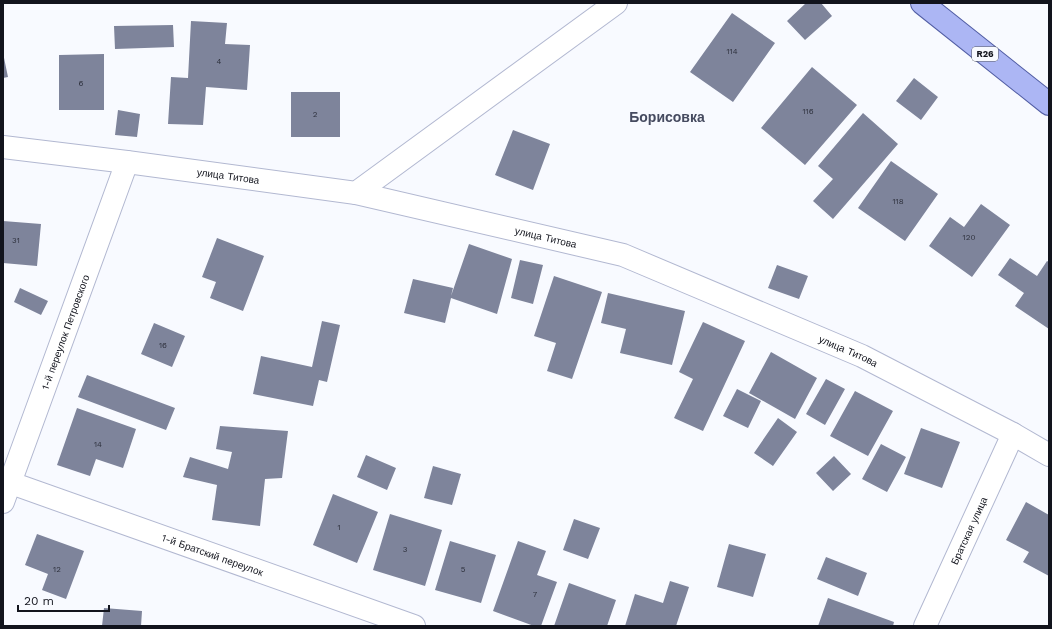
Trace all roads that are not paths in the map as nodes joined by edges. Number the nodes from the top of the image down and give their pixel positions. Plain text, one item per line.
1 (616, 3) edge
2 (922, 3) edge
3 (1049, 104) edge
4 (3, 147) edge
5 (127, 162) junction
6 (356, 193) junction
7 (1012, 434) junction
8 (1049, 455) edge
9 (7, 493) edge
10 (414, 626) edge
11 (925, 626) edge

1 - 6 street
2 - 3 main road, R26
4 - 5 street, улица Титова
5 - 6 street, улица Титова
5 - 9 street, 1-й переулок Петровского
6 - 7 street, улица Титова
7 - 8 street, улица Титова
7 - 11 street, Братская улица
9 - 10 street, 1-й Братский переулок

